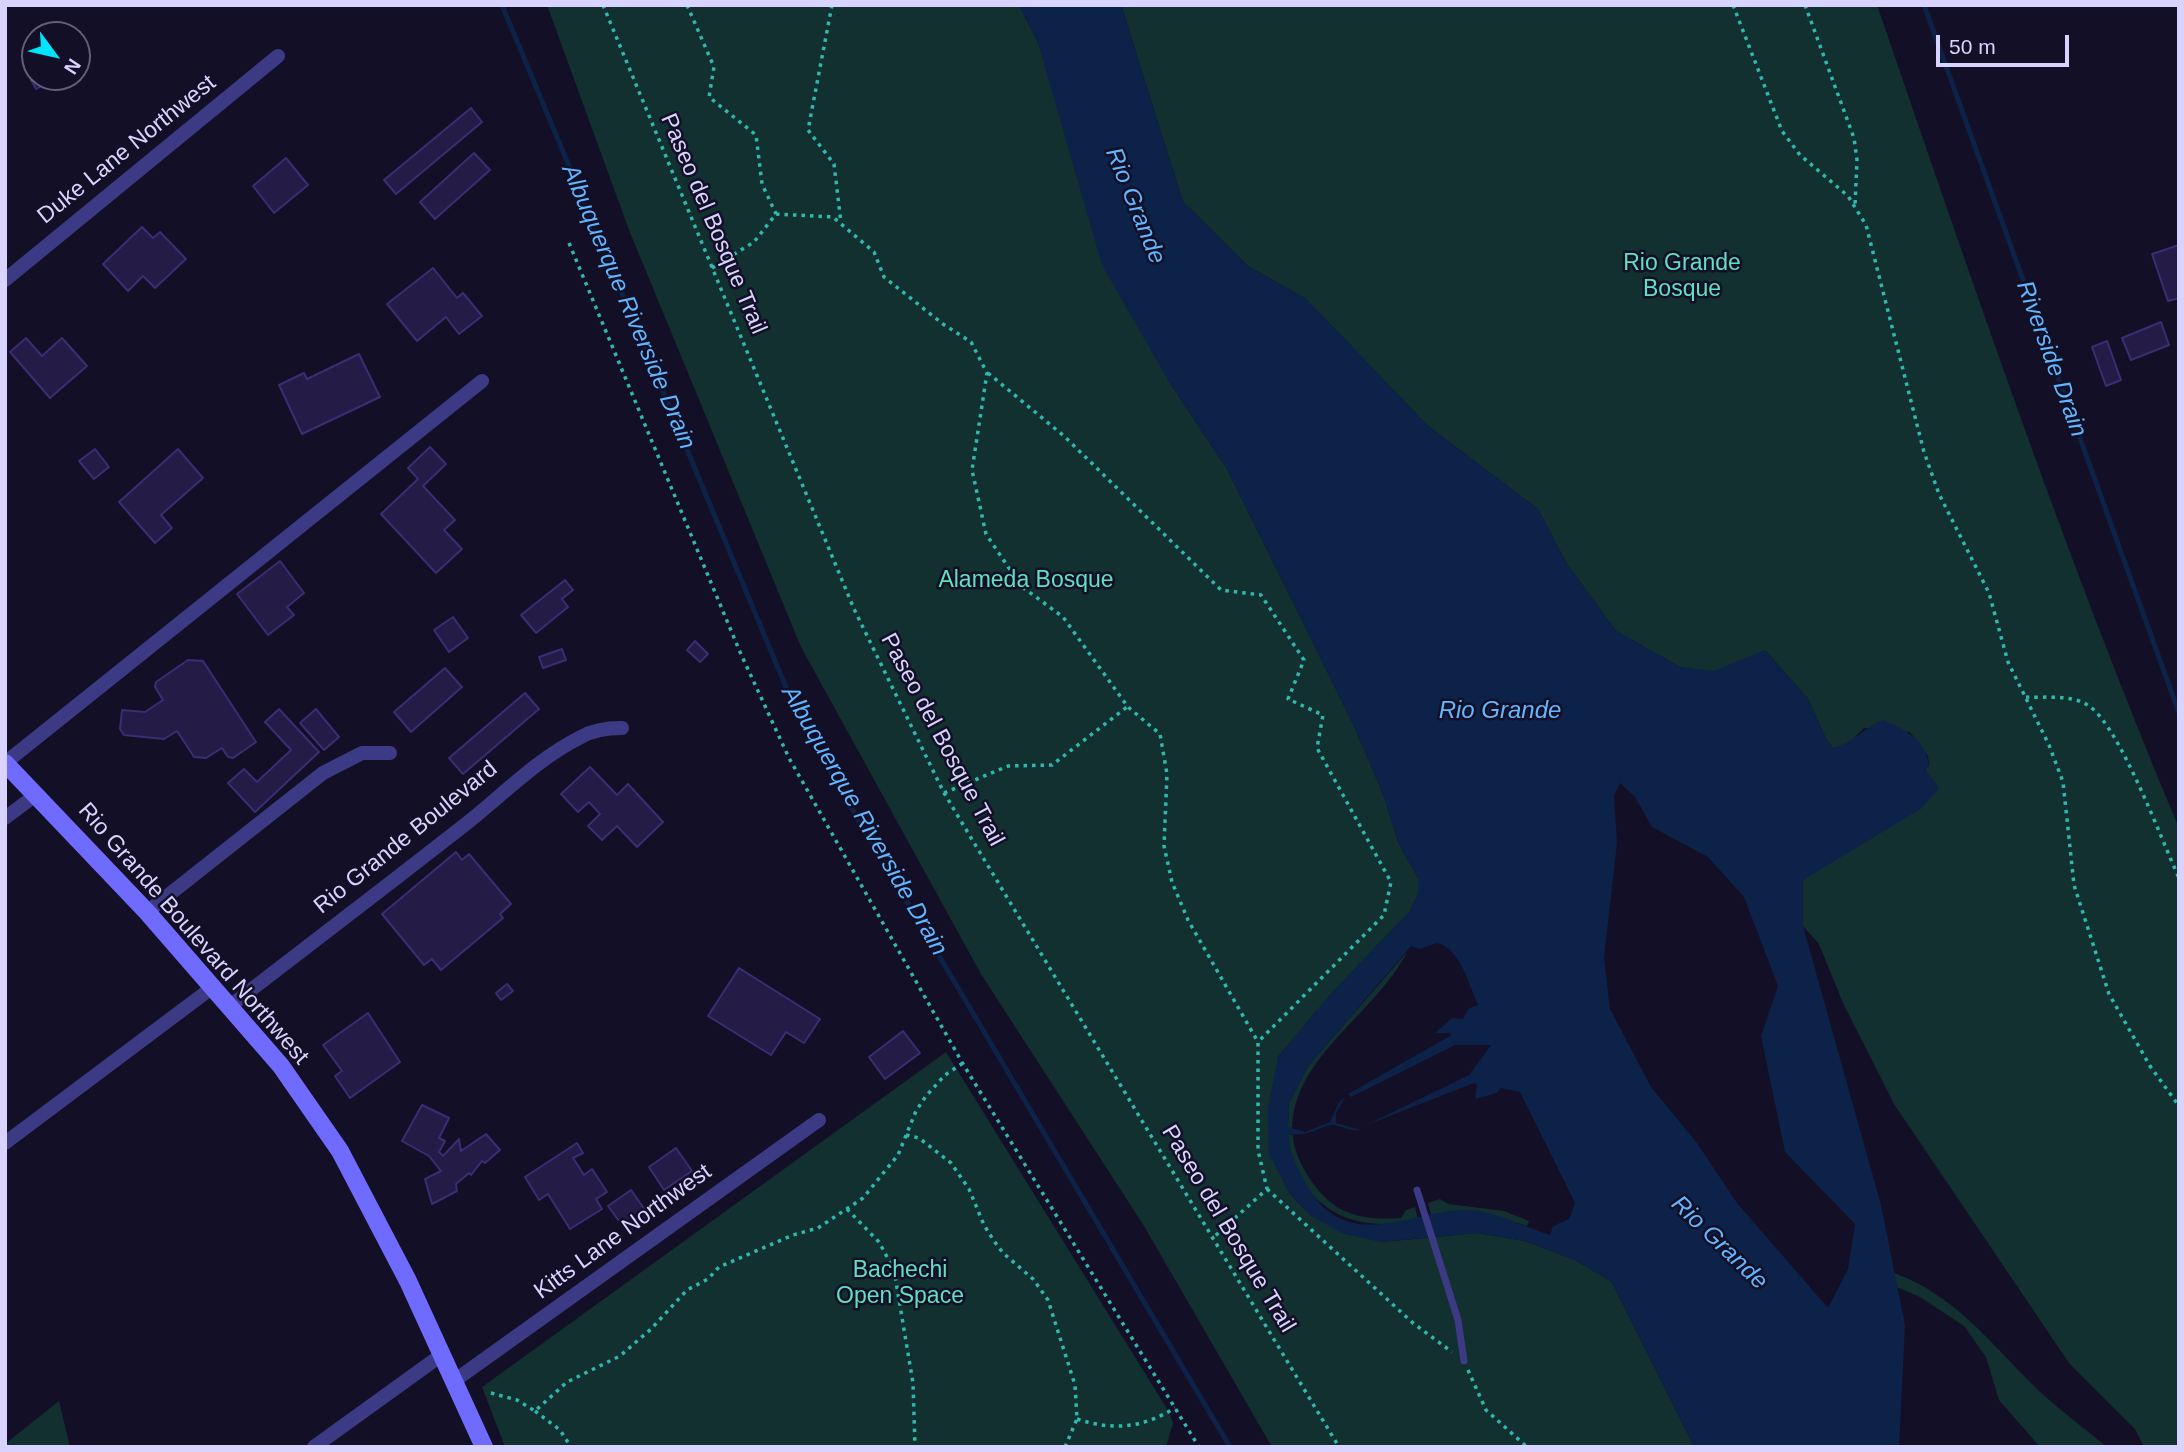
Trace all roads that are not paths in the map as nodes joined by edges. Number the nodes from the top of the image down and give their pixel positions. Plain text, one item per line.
1 (278, 57) dead end
2 (5, 280) edge
3 (482, 381) dead end
4 (622, 728) dead end
5 (390, 753) dead end
6 (5, 763) edge
7 (37, 794) junction
8 (5, 818) edge
9 (147, 912) junction
10 (213, 987) junction
11 (230, 1006) junction
12 (819, 1120) dead end
13 (5, 1143) edge
14 (1418, 1190) dead end
15 (440, 1356) junction
16 (1464, 1362) road end
17 (454, 1381) junction
18 (314, 1447) edge
19 (484, 1447) edge

1 - 2 street, Duke Lane Northwest
3 - 6 street
4 - 11 street, Rio Grande Boulevard
5 - 9 street
6 - 7 street, Rio Grande Boulevard Northwest
7 - 8 street
7 - 9 street, Rio Grande Boulevard Northwest
9 - 10 street, Rio Grande Boulevard Northwest
10 - 11 street, Rio Grande Boulevard Northwest
10 - 13 street
11 - 15 street, Rio Grande Boulevard Northwest
12 - 17 street, Kitts Lane Northwest
14 - 16 lane
15 - 17 street, Rio Grande Boulevard Northwest
15 - 18 street
17 - 19 street, Rio Grande Boulevard Northwest

